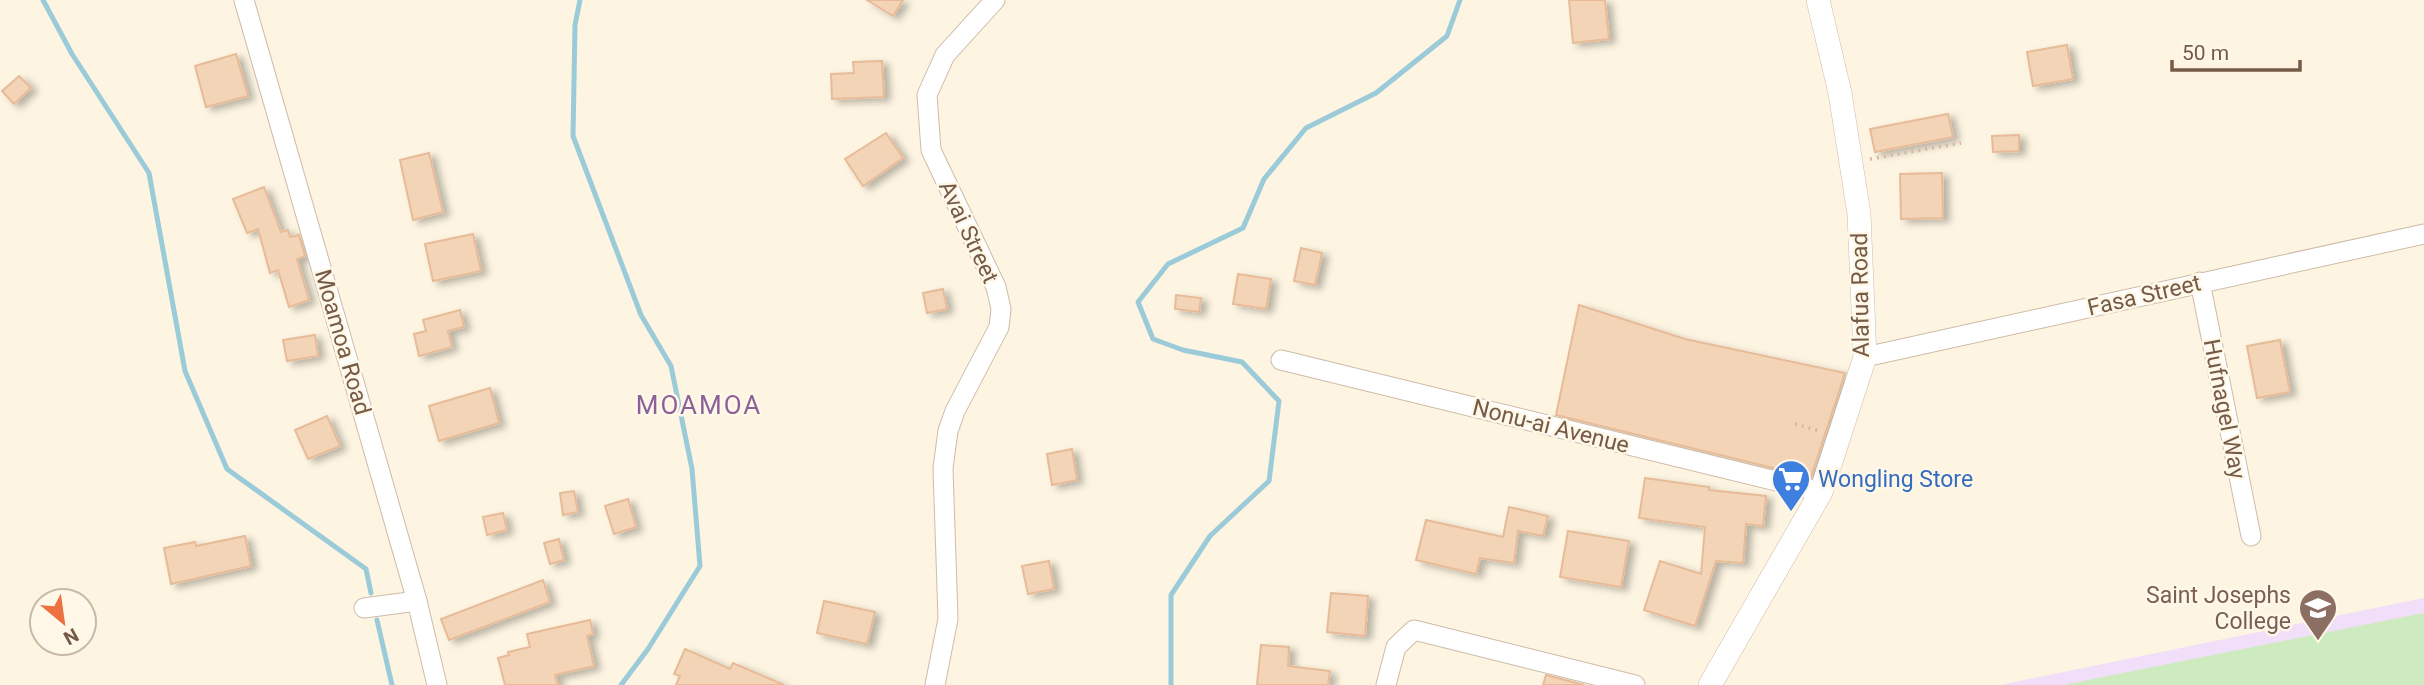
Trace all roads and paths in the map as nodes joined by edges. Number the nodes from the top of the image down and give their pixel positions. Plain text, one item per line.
1 (244, 0) edge
2 (995, 0) edge
3 (1818, 0) edge
4 (1961, 143) dead end
5 (1851, 162) junction
6 (2424, 234) edge
7 (2200, 282) junction
8 (1865, 357) junction
9 (1281, 360) dead end
10 (1795, 424) dead end
11 (1839, 436) junction
12 (1821, 492) junction
13 (2250, 536) dead end
14 (417, 601) junction
15 (364, 608) dead end
16 (438, 685) edge
17 (934, 685) edge
18 (1386, 685) edge
19 (1635, 685) edge
20 (1710, 685) edge

1 - 14 street, Moamoa Road
2 - 17 street, Avai Street
3 - 5 street, Alafua Road
4 - 5 path
5 - 8 street, Alafua Road
6 - 7 street, Fasa Street
7 - 8 street, Fasa Street
7 - 13 street, Hufnagel Way
8 - 11 street, Alafua Road
9 - 12 street, Nonu-ai Avenue
10 - 11 path
11 - 12 street, Alafua Road
12 - 20 street, Alafua Road
14 - 15 street
14 - 16 street, Moamoa Road
18 - 19 street

